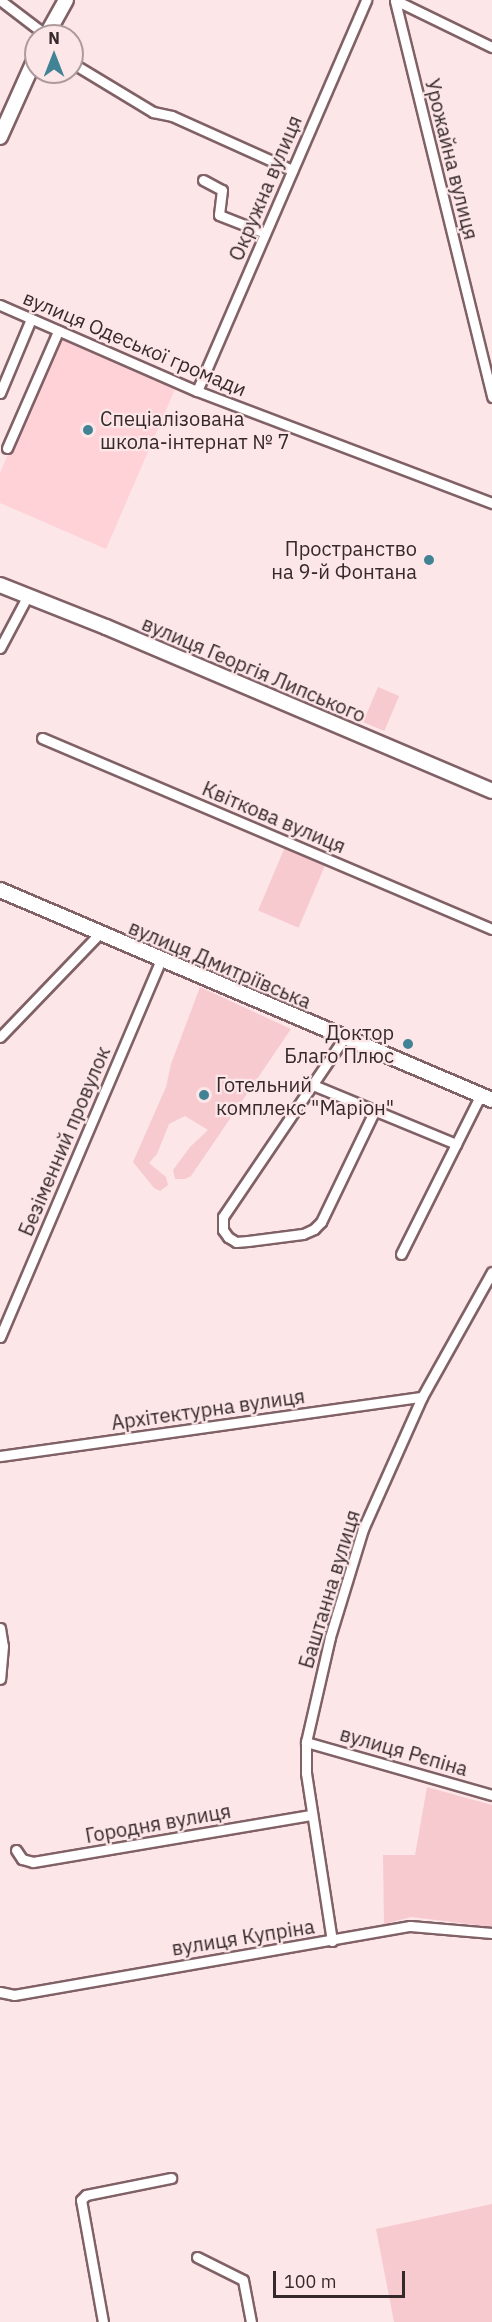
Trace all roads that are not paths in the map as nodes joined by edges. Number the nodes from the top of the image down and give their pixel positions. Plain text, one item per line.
1 (0, 0) edge
2 (66, 0) edge
3 (366, 0) edge
4 (395, 0) edge
5 (31, 24) edge
6 (51, 24) edge
7 (492, 47) edge
8 (84, 70) edge
9 (24, 84) edge
10 (0, 137) edge
11 (292, 170) junction
12 (203, 180) dead end
13 (265, 233) junction
14 (0, 305) edge
15 (31, 319) junction
16 (58, 330) junction
17 (197, 391) junction
18 (0, 393) edge
19 (492, 397) edge
20 (7, 448) dead end
21 (492, 503) edge
22 (0, 585) edge
23 (27, 597) junction
24 (0, 648) edge
25 (42, 738) dead end
26 (492, 791) edge
27 (0, 890) edge
28 (492, 929) edge
29 (100, 933) junction
30 (161, 959) junction
31 (0, 1037) edge
32 (344, 1038) junction
33 (313, 1085) junction
34 (486, 1098) edge
35 (375, 1110) junction
36 (456, 1144) junction
37 (401, 1254) dead end
38 (492, 1272) edge
39 (0, 1337) edge
40 (422, 1397) junction
41 (0, 1456) edge
42 (0, 1628) edge
43 (0, 1679) edge
44 (306, 1742) junction
45 (492, 1795) edge
46 (312, 1815) junction
47 (16, 1850) dead end
48 (492, 1933) edge
49 (332, 1941) junction
50 (0, 1992) edge
51 (171, 2178) dead end
52 (197, 2257) dead end
53 (103, 2322) edge
54 (251, 2322) edge

1 - 5 street
2 - 6 street
3 - 11 street, Окружна вулиця
4 - 7 street
4 - 19 street, Урожайна вулиця
8 - 11 street
9 - 10 street
11 - 13 street, Окружна вулиця
12 - 13 street
13 - 17 street, Окружна вулиця
14 - 15 street, вулиця Одеської громади
15 - 16 street, вулиця Одеської громади
15 - 18 street
16 - 17 street, вулиця Одеської громади
16 - 20 street
17 - 21 street, вулиця Одеської громади
22 - 23 street, вулиця Георгія Липського
23 - 24 street
23 - 26 street, вулиця Георгія Липського
25 - 28 street, Квіткова вулиця
27 - 29 street, вулиця Дмитріївська
29 - 30 street, вулиця Дмитріївська
29 - 31 street
30 - 32 street, вулиця Дмитріївська
30 - 39 street, Безіменний провулок
32 - 33 street
32 - 34 street, вулиця Дмитріївська
33 - 35 street
33 - 35 street
34 - 36 street
35 - 36 street
36 - 37 street
38 - 40 street, Баштанна вулиця
40 - 41 street, Архітектурна вулиця
40 - 44 street, Баштанна вулиця
42 - 43 street
44 - 45 street, вулиця Рєпіна
44 - 46 street, Баштанна вулиця
46 - 47 street, Городня вулиця
46 - 49 street, Баштанна вулиця
48 - 49 street, вулиця Купріна
49 - 50 street, вулиця Купріна
51 - 53 street
52 - 54 street

